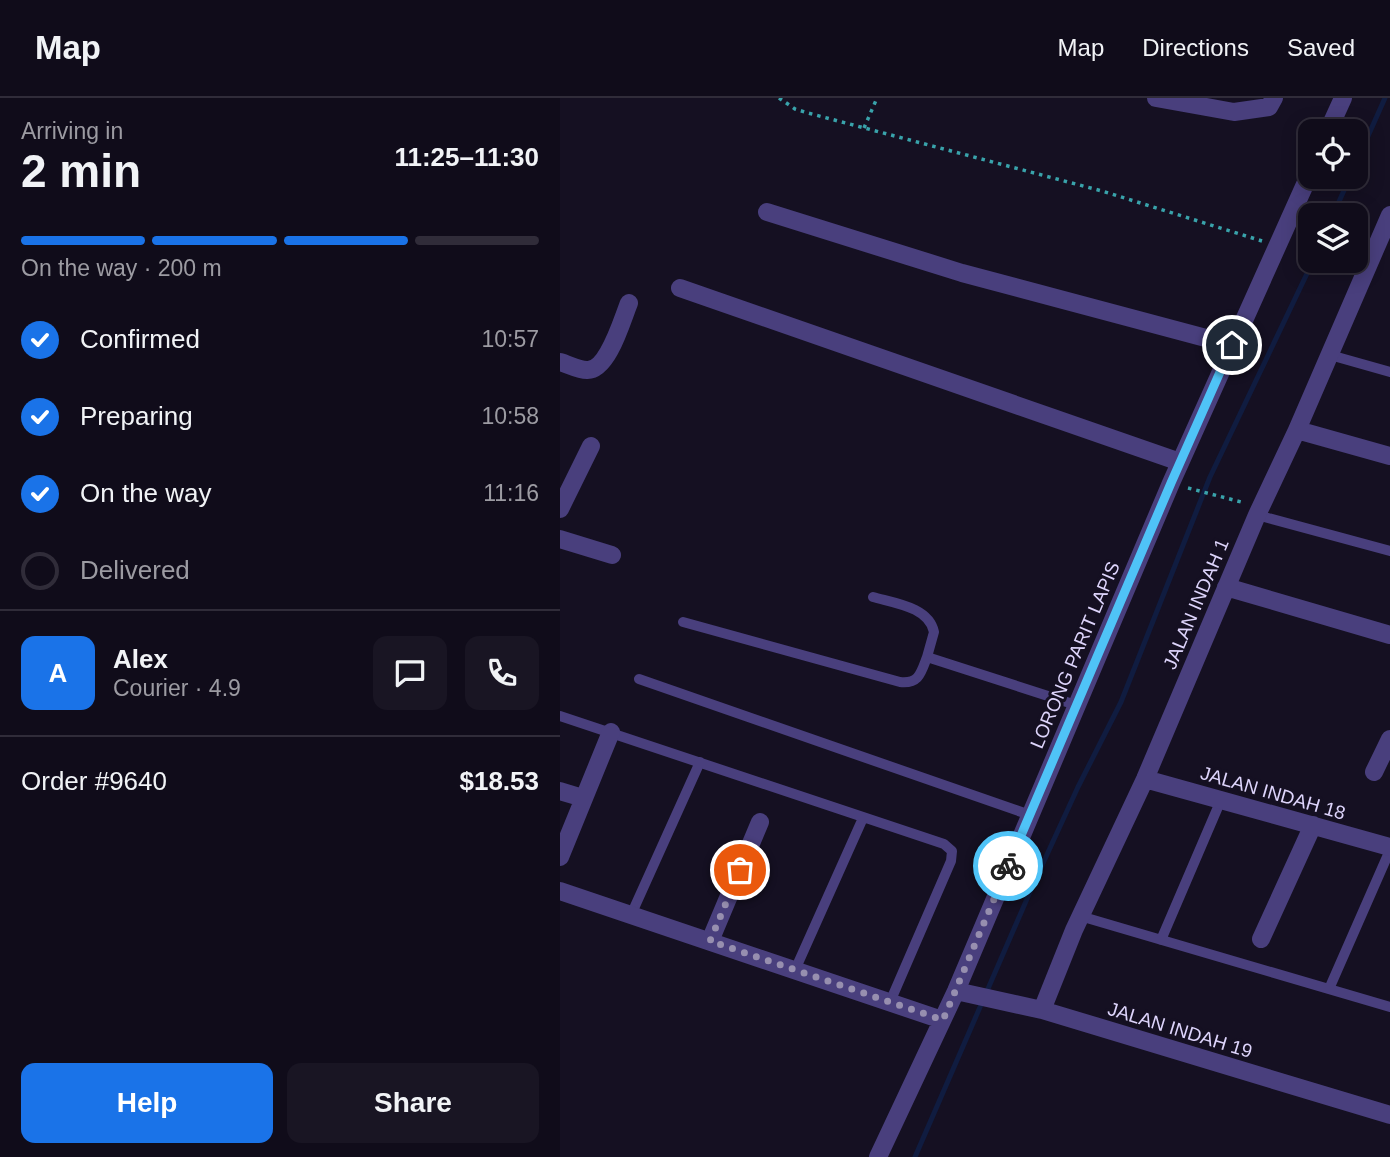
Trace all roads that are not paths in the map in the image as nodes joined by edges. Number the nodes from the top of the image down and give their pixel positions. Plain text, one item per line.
1 (1156, 98) edge
2 (1274, 98) edge
3 (1343, 98) edge
4 (1237, 105) edge
5 (1333, 119) edge
6 (1303, 189) edge
7 (767, 212) dead end
8 (1390, 215) edge
9 (1382, 255) edge
10 (680, 288) dead end
11 (629, 303) dead end
12 (1232, 345) junction
13 (1330, 355) junction
14 (560, 362) edge
15 (1390, 372) edge
16 (1297, 430) junction
17 (591, 446) dead end
18 (1390, 456) edge
19 (1180, 462) junction
20 (560, 509) edge
21 (1258, 511) junction
22 (560, 538) edge
23 (1390, 551) edge
24 (612, 555) dead end
25 (1226, 587) junction
26 (873, 597) dead end
27 (683, 622) dead end
28 (1390, 635) edge
29 (927, 657) junction
30 (639, 680) dead end
31 (1076, 705) junction
32 (560, 716) edge
33 (611, 732) junction
34 (1390, 739) edge
35 (700, 762) junction
36 (1374, 772) dead end
37 (1145, 779) junction
38 (560, 791) edge
39 (583, 798) junction
40 (1221, 800) junction
41 (1030, 815) junction
42 (863, 818) junction
43 (760, 822) dead end
44 (1313, 825) junction
45 (1390, 849) edge
46 (560, 857) edge
47 (560, 891) edge
48 (631, 915) junction
49 (1080, 916) junction
50 (1261, 939) dead end
51 (1161, 940) junction
52 (710, 941) junction
53 (795, 970) junction
54 (1329, 989) junction
55 (956, 990) junction
56 (890, 1002) junction
57 (1390, 1007) edge
58 (1042, 1010) junction
59 (943, 1020) junction
60 (1389, 1113) edge
61 (878, 1157) edge

1 - 4 street
2 - 4 street
3 - 5 street
6 - 12 street, LORONG PARIT LAPIS
7 - 12 street
8 - 9 street, JALAN INDAH 1
9 - 13 street, JALAN INDAH 1
10 - 19 street
11 - 14 street
12 - 19 street, LORONG PARIT LAPIS
13 - 15 lane
13 - 16 street, JALAN INDAH 1
16 - 18 street
16 - 21 street, JALAN INDAH 1
17 - 20 street
19 - 31 street, LORONG PARIT LAPIS
21 - 23 lane
21 - 25 street, JALAN INDAH 1
22 - 24 street
25 - 28 street
25 - 37 street, JALAN INDAH 1
26 - 29 lane
27 - 29 lane
29 - 31 lane
30 - 41 lane
31 - 41 street, LORONG PARIT LAPIS
32 - 33 lane
33 - 35 lane
33 - 39 street
34 - 36 street
35 - 42 lane
35 - 48 lane
37 - 40 street, JALAN INDAH 18
37 - 49 street, JALAN INDAH 1
38 - 39 street
39 - 46 street
40 - 44 street, JALAN INDAH 18
40 - 51 lane
41 - 55 street, LORONG PARIT LAPIS
42 - 53 lane
42 - 56 lane
43 - 52 street
44 - 45 street, JALAN INDAH 18
44 - 50 street
45 - 54 lane
47 - 48 street
48 - 52 street
49 - 51 lane
49 - 58 street, JALAN INDAH 1
51 - 54 lane
52 - 53 street
53 - 56 street
54 - 57 lane
55 - 58 street, JALAN INDAH 19
55 - 59 street, LORONG PARIT LAPIS
56 - 59 street
58 - 60 street, JALAN INDAH 19
59 - 61 street, LORONG PARIT LAPIS

